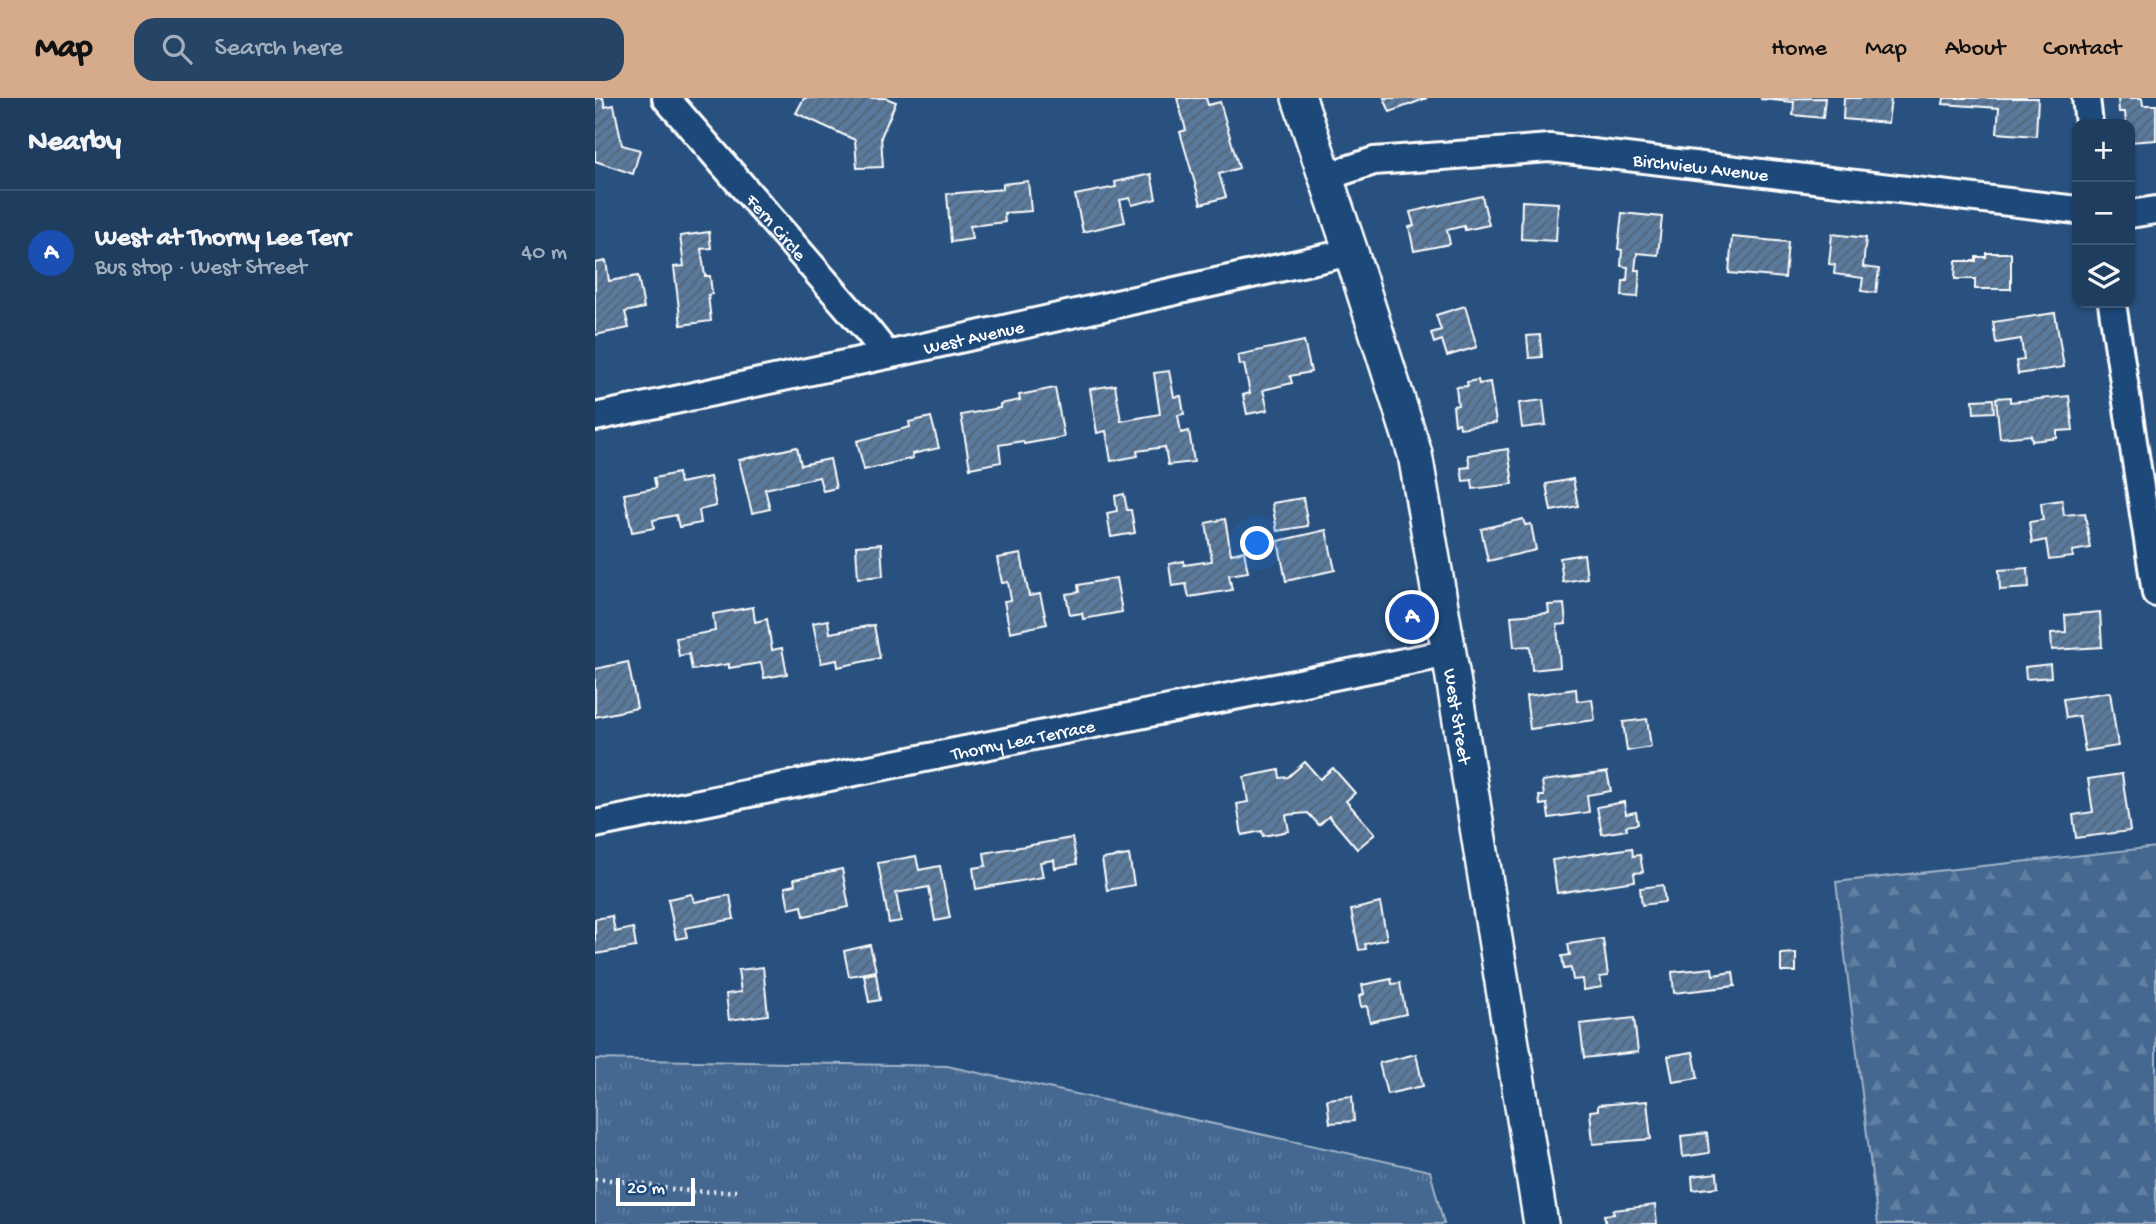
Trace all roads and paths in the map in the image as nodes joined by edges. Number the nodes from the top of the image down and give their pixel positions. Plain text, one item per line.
1 (666, 98) edge
2 (1299, 98) edge
3 (2087, 98) edge
4 (2089, 119) edge
5 (1325, 177) junction
6 (2072, 209) edge
7 (2156, 210) edge
8 (2135, 213) edge
9 (1351, 252) junction
10 (2113, 308) edge
11 (887, 355) junction
12 (595, 417) edge
13 (2156, 593) edge
14 (1449, 653) junction
15 (595, 824) edge
16 (595, 1179) edge
17 (737, 1191) dead end
18 (1541, 1224) edge

1 - 11 street, Fern Circle
2 - 5 street, West Street
3 - 4 street
5 - 6 street, Birchview Avenue
5 - 9 street, West Street
7 - 8 street
9 - 11 street, West Avenue
9 - 14 street, West Street
10 - 13 street
11 - 12 street, West Avenue
14 - 15 street, Thorny Lea Terrace
14 - 18 street, West Street
16 - 17 path

